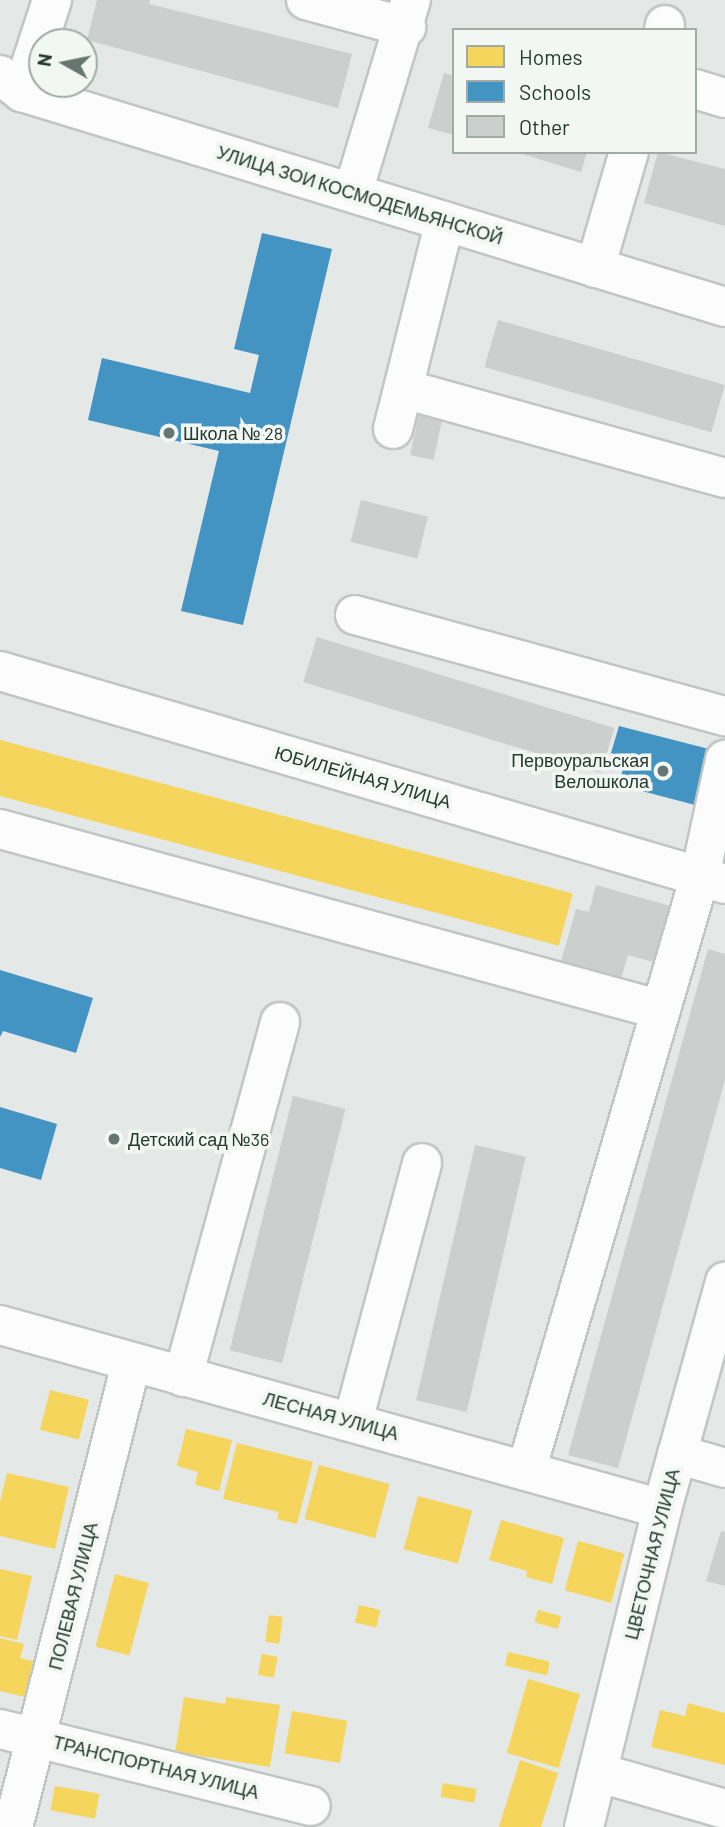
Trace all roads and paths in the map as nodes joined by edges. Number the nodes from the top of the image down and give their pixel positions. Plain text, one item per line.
1 (52, 0) edge
2 (306, 0) edge
3 (408, 13) edge
4 (11, 84) edge
5 (697, 90) edge
6 (725, 98) edge
7 (628, 154) edge
8 (353, 192) junction
9 (445, 221) junction
10 (596, 268) junction
11 (725, 307) edge
12 (404, 388) junction
13 (393, 429) dead end
14 (725, 478) edge
15 (355, 615) dead end
16 (0, 671) edge
17 (725, 716) edge
18 (725, 760) edge
19 (0, 829) edge
20 (712, 880) edge
21 (661, 1010) junction
22 (280, 1022) dead end
23 (422, 1163) dead end
24 (725, 1282) edge
25 (0, 1325) edge
26 (131, 1364) junction
27 (183, 1377) junction
28 (353, 1421) junction
29 (677, 1454) junction
30 (725, 1468) edge
31 (526, 1471) junction
32 (662, 1509) junction
33 (0, 1729) edge
34 (38, 1738) junction
35 (600, 1773) junction
36 (312, 1806) dead end
37 (725, 1809) edge
38 (13, 1827) edge
39 (584, 1827) edge

1 - 4 street
2 - 3 street
3 - 8 street
4 - 8 street, УЛИЦА ЗОИ КОСМОДЕМЬЯНСКОЙ
5 - 6 street
7 - 10 street
8 - 9 street, УЛИЦА ЗОИ КОСМОДЕМЬЯНСКОЙ
9 - 10 street, УЛИЦА ЗОИ КОСМОДЕМЬЯНСКОЙ
9 - 12 street
10 - 11 street, УЛИЦА ЗОИ КОСМОДЕМЬЯНСКОЙ
12 - 13 street
12 - 14 street
15 - 17 street
16 - 20 street, ЮБИЛЕЙНАЯ УЛИЦА
18 - 20 street
19 - 21 street
20 - 21 street
21 - 31 street
22 - 27 street
23 - 28 street
24 - 29 street, ЦВЕТОЧНАЯ УЛИЦА
25 - 26 street, ЛЕСНАЯ УЛИЦА
26 - 27 street, ЛЕСНАЯ УЛИЦА
26 - 34 street, ПОЛЕВАЯ УЛИЦА
27 - 28 street, ЛЕСНАЯ УЛИЦА
28 - 31 street, ЛЕСНАЯ УЛИЦА
29 - 30 street
29 - 32 street, ЦВЕТОЧНАЯ УЛИЦА
31 - 32 street, ЛЕСНАЯ УЛИЦА
32 - 35 street, ЦВЕТОЧНАЯ УЛИЦА
33 - 34 street, ТРАНСПОРТНАЯ УЛИЦА
34 - 36 street, ТРАНСПОРТНАЯ УЛИЦА
34 - 38 street, ПОЛЕВАЯ УЛИЦА
35 - 37 street
35 - 39 street, ЦВЕТОЧНАЯ УЛИЦА

